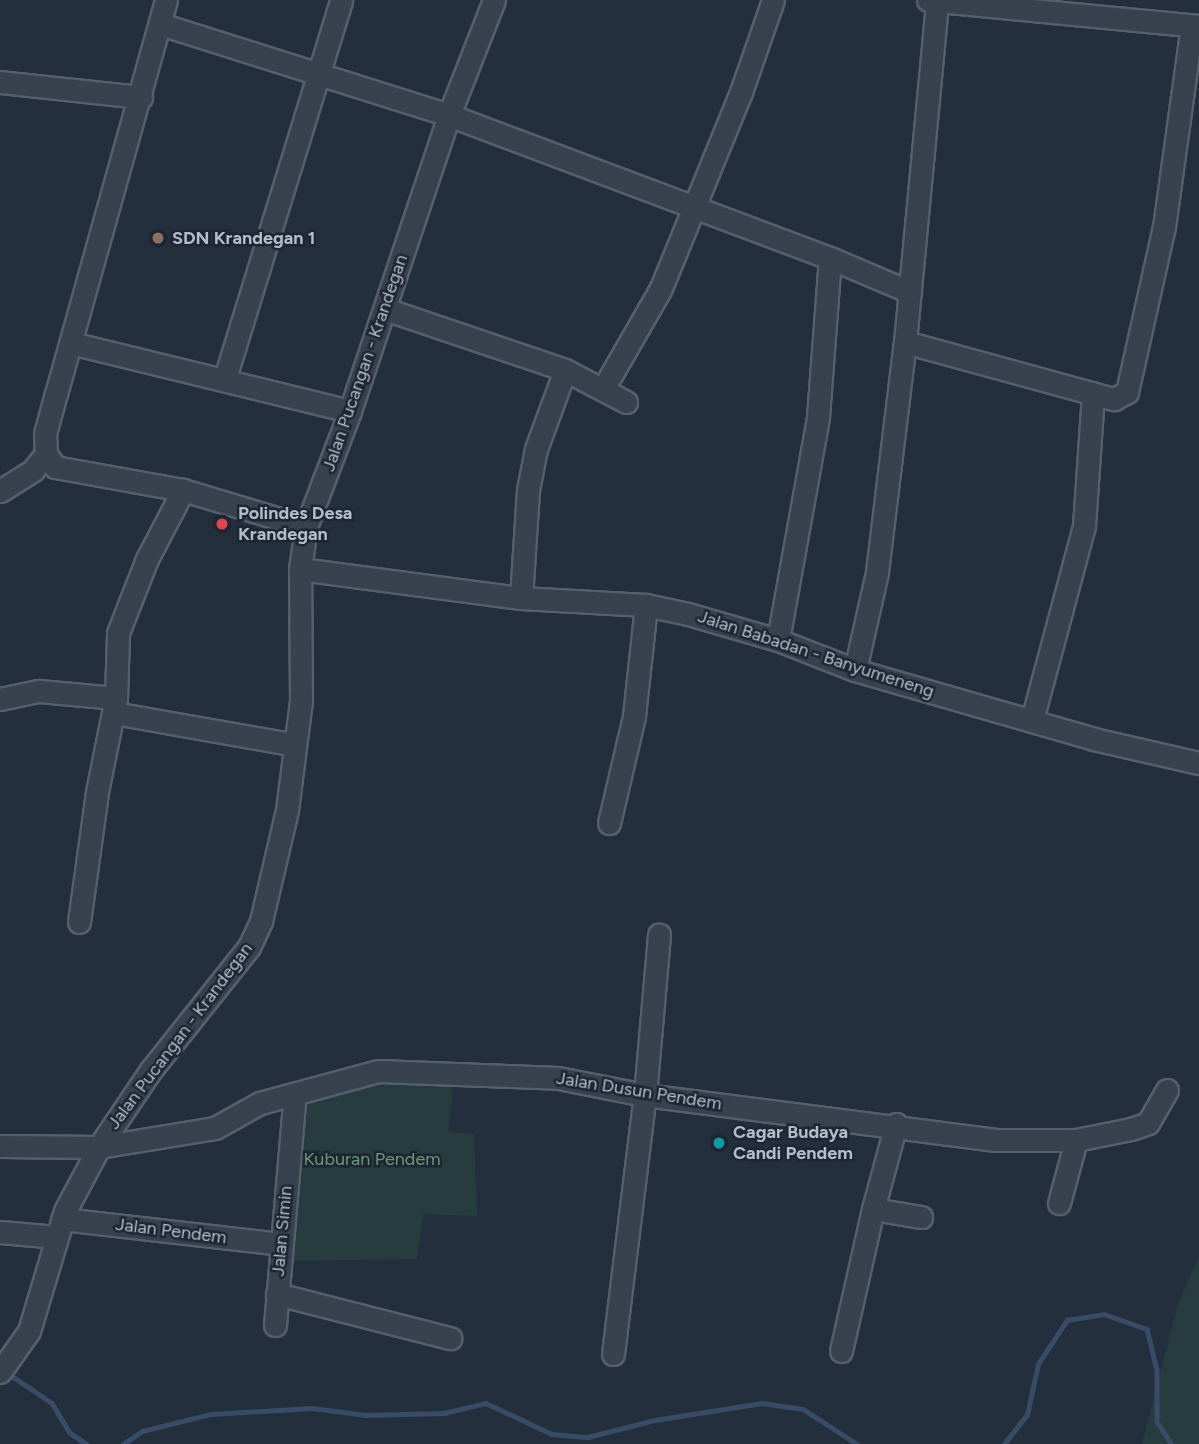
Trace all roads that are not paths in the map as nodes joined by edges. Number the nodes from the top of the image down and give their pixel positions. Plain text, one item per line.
1 (166, 0) edge
2 (341, 0) edge
3 (494, 0) edge
4 (773, 0) edge
5 (933, 2) edge
6 (1013, 4) edge
7 (159, 24) junction
8 (1196, 26) edge
9 (319, 75) junction
10 (0, 82) edge
11 (141, 97) junction
12 (449, 116) junction
13 (694, 206) junction
14 (830, 258) junction
15 (910, 292) junction
16 (385, 309) junction
17 (905, 342) junction
18 (71, 343) junction
19 (565, 370) junction
20 (225, 378) junction
21 (603, 389) junction
22 (1093, 393) junction
23 (626, 402) dead end
24 (350, 411) junction
25 (46, 454) junction
26 (183, 490) junction
27 (0, 491) edge
28 (306, 527) junction
29 (300, 569) junction
30 (521, 598) junction
31 (646, 606) junction
32 (778, 640) junction
33 (855, 670) junction
34 (0, 699) edge
35 (115, 706) junction
36 (1032, 720) junction
37 (295, 745) junction
38 (1199, 763) edge
39 (609, 823) dead end
40 (79, 922) dead end
41 (659, 935) dead end
42 (1167, 1090) dead end
43 (295, 1094) junction
44 (645, 1095) junction
45 (895, 1124) junction
46 (1076, 1140) junction
47 (0, 1146) edge
48 (99, 1147) junction
49 (1059, 1203) dead end
50 (873, 1209) junction
51 (921, 1217) dead end
52 (60, 1228) junction
53 (0, 1232) edge
54 (281, 1244) junction
55 (277, 1294) junction
56 (275, 1325) dead end
57 (450, 1338) dead end
58 (841, 1351) dead end
59 (613, 1354) dead end
60 (0, 1371) edge

1 - 7 street
2 - 9 street
3 - 12 street, Jalan Pucangan - Krandegan
4 - 13 street
5 - 6 street
5 - 15 street
6 - 8 street
7 - 9 street
7 - 11 street
8 - 22 street
9 - 12 street
9 - 20 street
10 - 11 street
11 - 18 street
12 - 13 street
12 - 16 street, Jalan Pucangan - Krandegan
13 - 14 street
13 - 21 street
14 - 15 street
14 - 32 street
15 - 17 street
16 - 19 street
16 - 24 street, Jalan Pucangan - Krandegan
17 - 22 street
17 - 33 street
18 - 20 street
18 - 25 street
19 - 21 street
19 - 30 street
20 - 24 street
21 - 23 street
22 - 36 street
24 - 28 street, Jalan Pucangan - Krandegan
25 - 26 street
25 - 27 street
26 - 28 street
26 - 35 street
28 - 29 street, Jalan Pucangan - Krandegan
29 - 30 street, Jalan Babadan - Banyumeneng
29 - 37 street, Jalan Pucangan - Krandegan
30 - 31 street, Jalan Babadan - Banyumeneng
31 - 32 street, Jalan Babadan - Banyumeneng
31 - 39 street
32 - 33 street, Jalan Babadan - Banyumeneng
33 - 36 street, Jalan Babadan - Banyumeneng
34 - 35 street
35 - 37 street
35 - 40 street
36 - 38 street, Jalan Babadan - Banyumeneng
37 - 48 street, Jalan Pucangan - Krandegan
41 - 44 street
42 - 46 street, Jalan Dusun Pendem
43 - 44 street, Jalan Dusun Pendem
43 - 48 street, Jalan Dusun Pendem
43 - 54 street, Jalan Simin
44 - 45 street, Jalan Dusun Pendem
44 - 59 street
45 - 46 street, Jalan Dusun Pendem
45 - 50 street
46 - 49 street
47 - 48 street, Jalan Dusun Pendem
48 - 52 street, Jalan Pucangan - Krandegan
50 - 51 street
50 - 58 street
52 - 53 street, Jalan Pendem
52 - 54 street, Jalan Pendem
52 - 60 street, Jalan Pucangan - Krandegan
54 - 55 street, Jalan Simin
55 - 56 street, Jalan Simin
55 - 57 street

